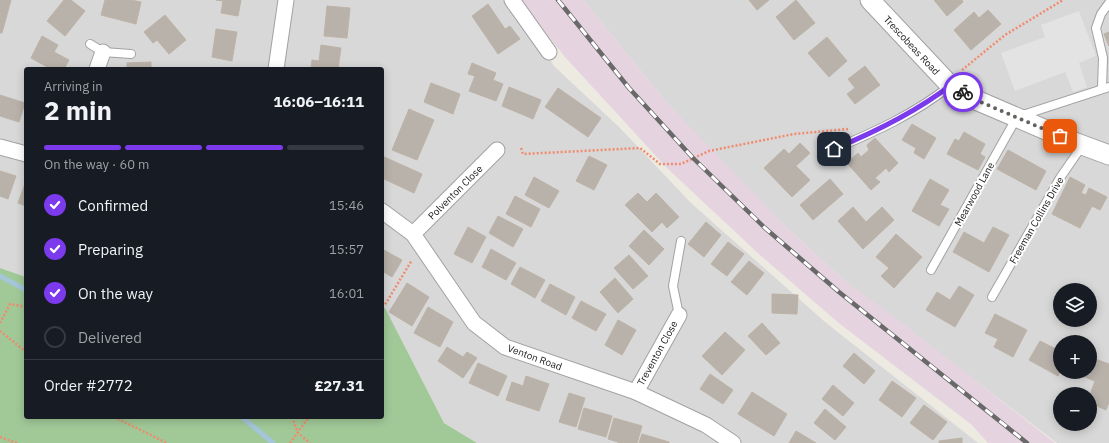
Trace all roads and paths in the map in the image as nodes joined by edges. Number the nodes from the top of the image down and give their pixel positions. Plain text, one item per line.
1 (286, 0) edge
2 (512, 0) edge
3 (870, 0) edge
4 (1063, 0) edge
5 (1109, 3) edge
6 (90, 44) dead end
7 (103, 52) junction
8 (549, 52) dead end
9 (131, 54) dead end
10 (98, 67) edge
11 (276, 67) edge
12 (949, 84) junction
13 (1106, 87) edge
14 (1017, 117) junction
15 (855, 129) dead end
16 (1082, 146) junction
17 (0, 147) edge
18 (520, 148) dead end
19 (834, 149) dead end
20 (497, 150) dead end
21 (24, 153) edge
22 (1109, 155) edge
23 (384, 214) edge
24 (417, 240) junction
25 (682, 242) dead end
26 (931, 270) dead end
27 (992, 297) dead end
28 (384, 305) edge
29 (24, 307) edge
30 (678, 315) joint
31 (0, 323) edge
32 (0, 331) edge
33 (24, 350) edge
34 (636, 392) junction
35 (118, 419) edge
36 (293, 419) edge
37 (308, 419) edge
38 (298, 433) junction
39 (0, 437) edge
40 (17, 443) edge
41 (167, 443) edge
42 (290, 443) edge
43 (310, 443) edge
44 (733, 443) edge

1 - 11 street
2 - 8 street
3 - 12 street, Trescobeas Road
4 - 12 path
5 - 13 lane
6 - 7 lane
7 - 9 lane
7 - 10 street
12 - 14 street, Trescobeas Road
12 - 19 lane
13 - 14 lane
14 - 16 street, Trescobeas Road
14 - 26 lane, Mearwood Lane
15 - 18 path
16 - 22 street, Trescobeas Road
16 - 27 lane, Freeman Collins Drive
17 - 21 street
20 - 24 street, Polventon Close
23 - 24 street, Venton Road
24 - 28 path
24 - 34 street, Venton Road
25 - 30 lane
29 - 31 path
30 - 34 street, Treventon Close
32 - 33 path
34 - 44 street, Venton Road
35 - 41 path
36 - 38 path
37 - 38 path
38 - 42 path
38 - 43 path
39 - 40 path

